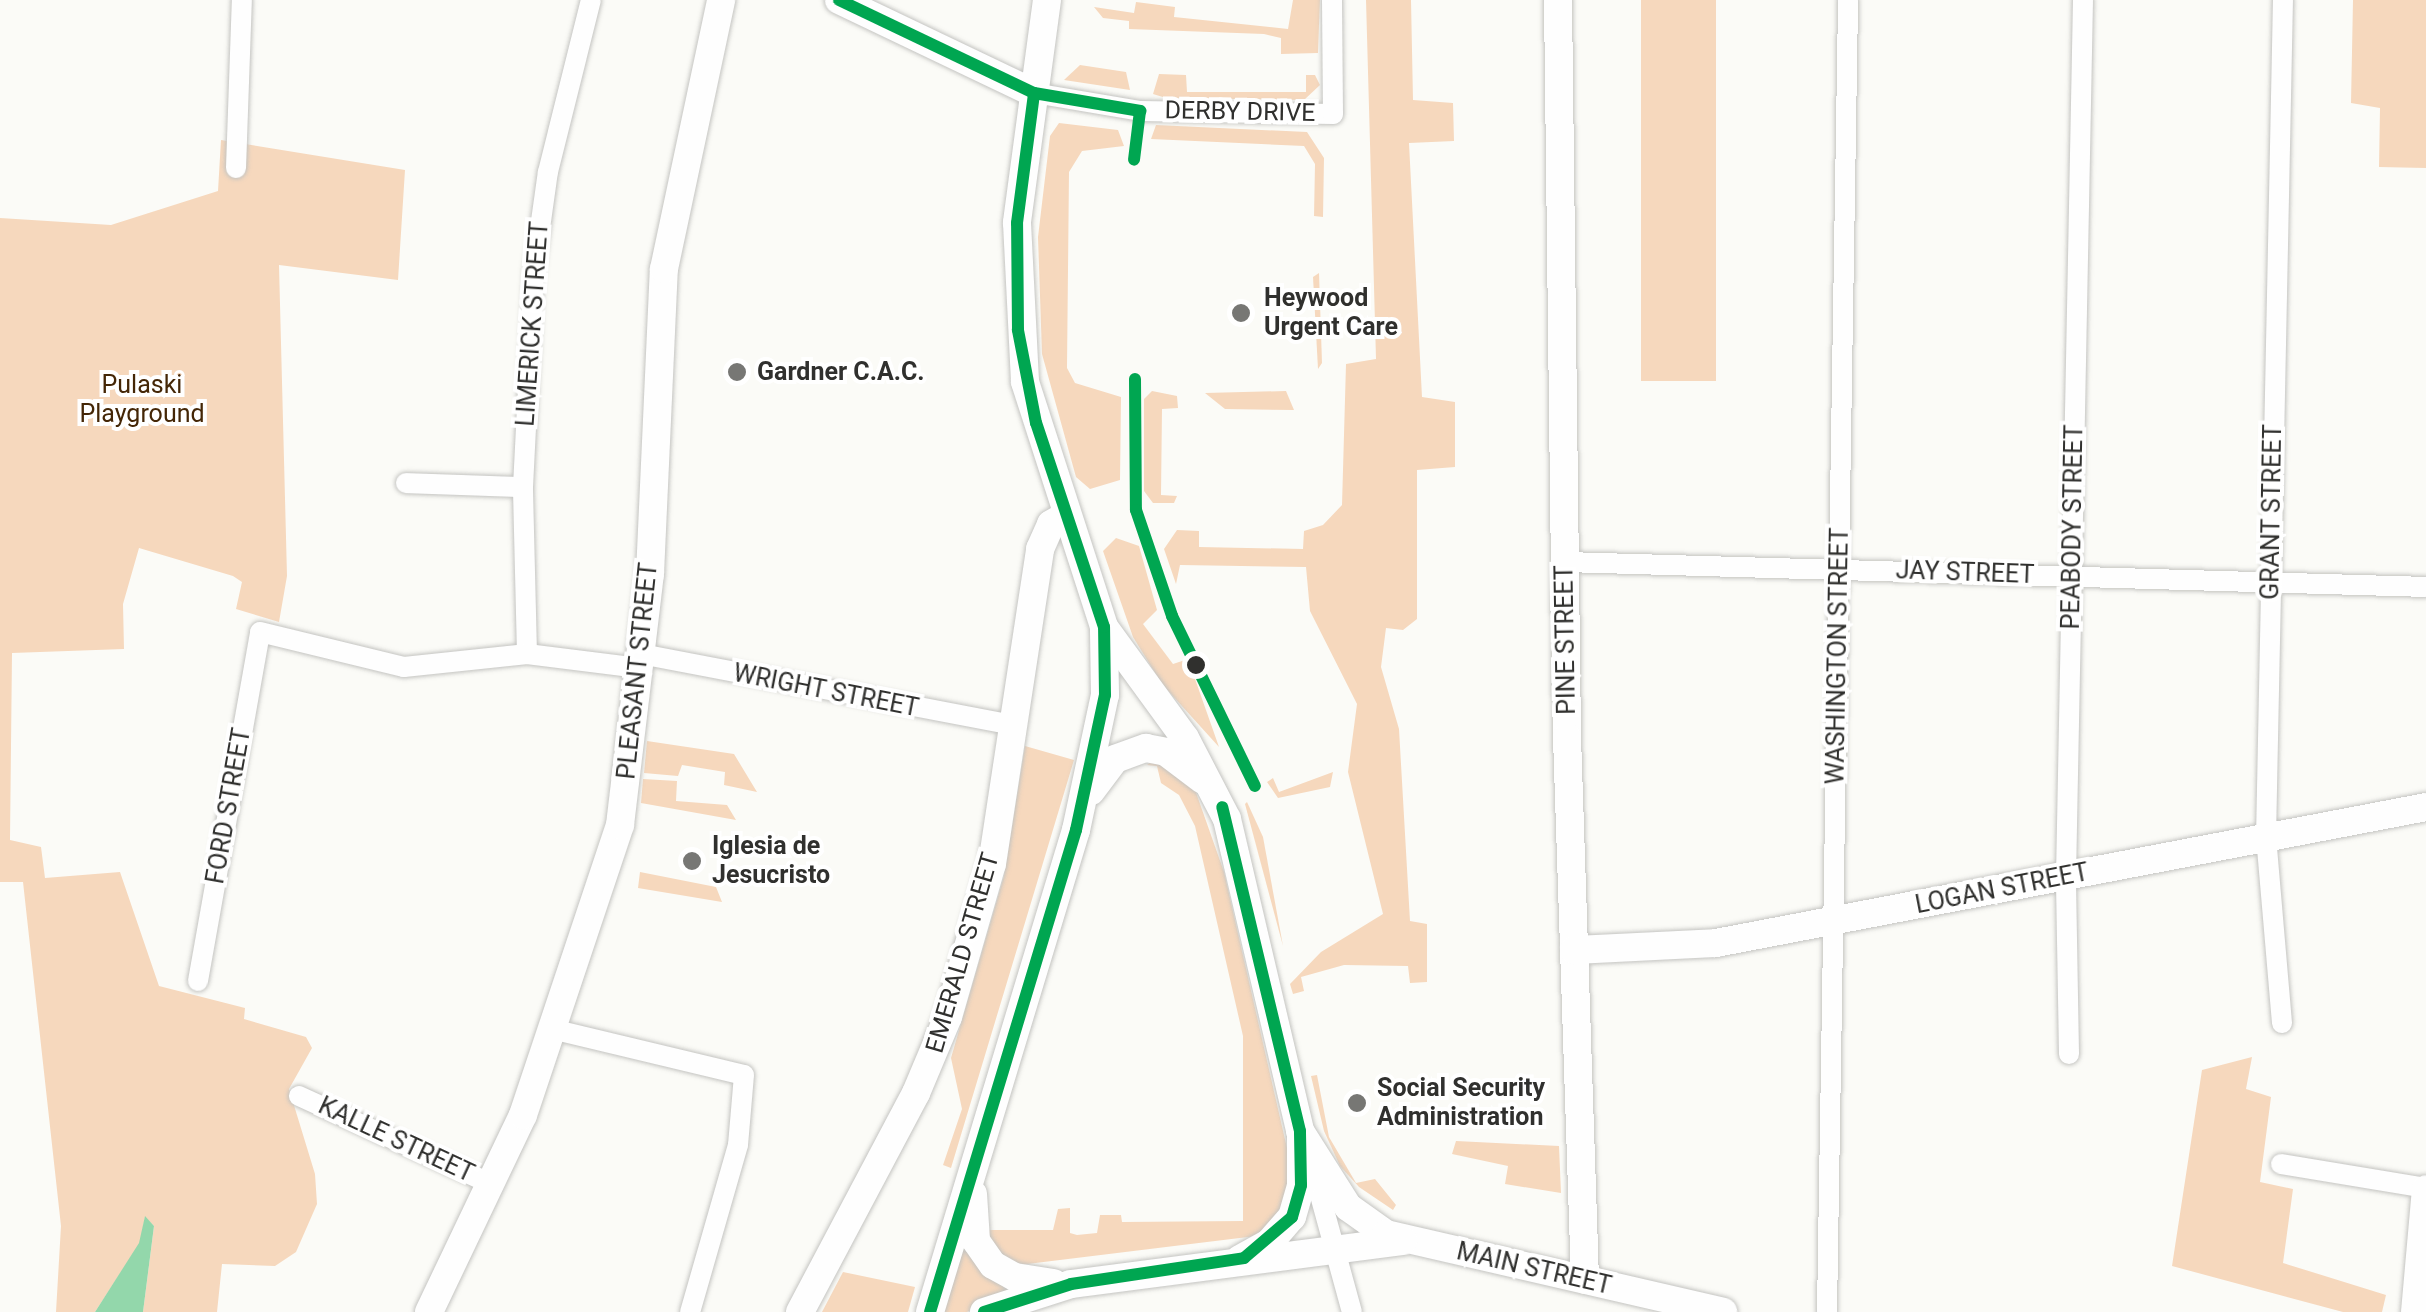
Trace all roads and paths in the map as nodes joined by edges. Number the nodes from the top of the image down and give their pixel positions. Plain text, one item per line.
1 (242, 0) edge
2 (591, 0) edge
3 (722, 0) edge
4 (838, 0) edge
5 (1046, 0) edge
6 (1332, 0) edge
7 (1558, 0) edge
8 (1848, 0) edge
9 (2083, 0) edge
10 (2283, 0) edge
11 (1034, 93) junction
12 (236, 168) dead end
13 (406, 483) dead end
14 (523, 486) junction
15 (1065, 516) junction
16 (1565, 562) junction
17 (1839, 570) junction
18 (2072, 576) junction
19 (2271, 582) junction
20 (2426, 587) edge
21 (1104, 627) junction
22 (260, 632) joint
23 (526, 654) junction
24 (640, 661) junction
25 (1012, 726) junction
26 (1217, 794) junction
27 (2426, 806) edge
28 (1076, 830) junction
29 (2266, 838) junction
30 (2066, 877) junction
31 (1834, 922) junction
32 (1574, 950) junction
33 (198, 981) dead end
34 (2282, 1023) dead end
35 (552, 1029) junction
36 (2069, 1054) dead end
37 (299, 1096) dead end
38 (1300, 1131) junction
39 (2281, 1164) dead end
40 (974, 1167) junction
41 (492, 1185) junction
42 (2426, 1188) edge
43 (1404, 1241) junction
44 (1337, 1251) junction
45 (1224, 1263) junction
46 (1584, 1280) junction
47 (1071, 1284) junction
48 (429, 1312) edge
49 (690, 1312) edge
50 (800, 1312) edge
51 (930, 1312) edge
52 (984, 1312) edge
53 (1352, 1312) edge
54 (1723, 1312) edge
55 (1828, 1312) edge
56 (2415, 1312) edge

1 - 12 street
2 - 14 street, LIMERICK STREET
3 - 24 street, PLEASANT STREET
4 - 11 street
5 - 11 street, MAIN STREET
6 - 11 street, DERBY DRIVE
7 - 16 street, PINE STREET
8 - 17 street, WASHINGTON STREET
9 - 18 street, PEABODY STREET
10 - 19 street, GRANT STREET
11 - 15 street, MAIN STREET
13 - 14 street
14 - 23 street, LIMERICK STREET
15 - 21 street, MAIN STREET
15 - 25 street, EMERALD STREET
16 - 17 street, JAY STREET
16 - 32 street, PINE STREET
17 - 18 street, JAY STREET
17 - 31 street, WASHINGTON STREET
18 - 19 street, JAY STREET
18 - 30 street, PEABODY STREET
19 - 20 street, JAY STREET
19 - 29 street, GRANT STREET
21 - 26 street, MAIN STREET
21 - 28 street
22 - 23 street, WRIGHT STREET
22 - 33 street, FORD STREET
23 - 24 street, WRIGHT STREET
24 - 25 street, WRIGHT STREET
24 - 35 street, PLEASANT STREET
25 - 50 street, EMERALD STREET
26 - 28 street
26 - 38 street, MAIN STREET
27 - 29 street, LOGAN STREET
28 - 40 street
29 - 30 street, LOGAN STREET
29 - 34 street, GRANT STREET
30 - 31 street, LOGAN STREET
30 - 36 street, PEABODY STREET
31 - 32 street, LOGAN STREET
31 - 55 street, WASHINGTON STREET
32 - 46 street, PINE STREET
35 - 41 street, PLEASANT STREET
35 - 49 street
37 - 41 street, KALLE STREET
38 - 43 street, MAIN STREET
38 - 44 street, MAIN STREET
38 - 45 street
39 - 42 street
40 - 47 street
40 - 51 street
41 - 48 street, PLEASANT STREET
42 - 56 street
43 - 44 street, MAIN STREET
43 - 46 street, MAIN STREET
44 - 45 street
44 - 53 street
45 - 47 street
46 - 54 street, MAIN STREET
47 - 52 street

